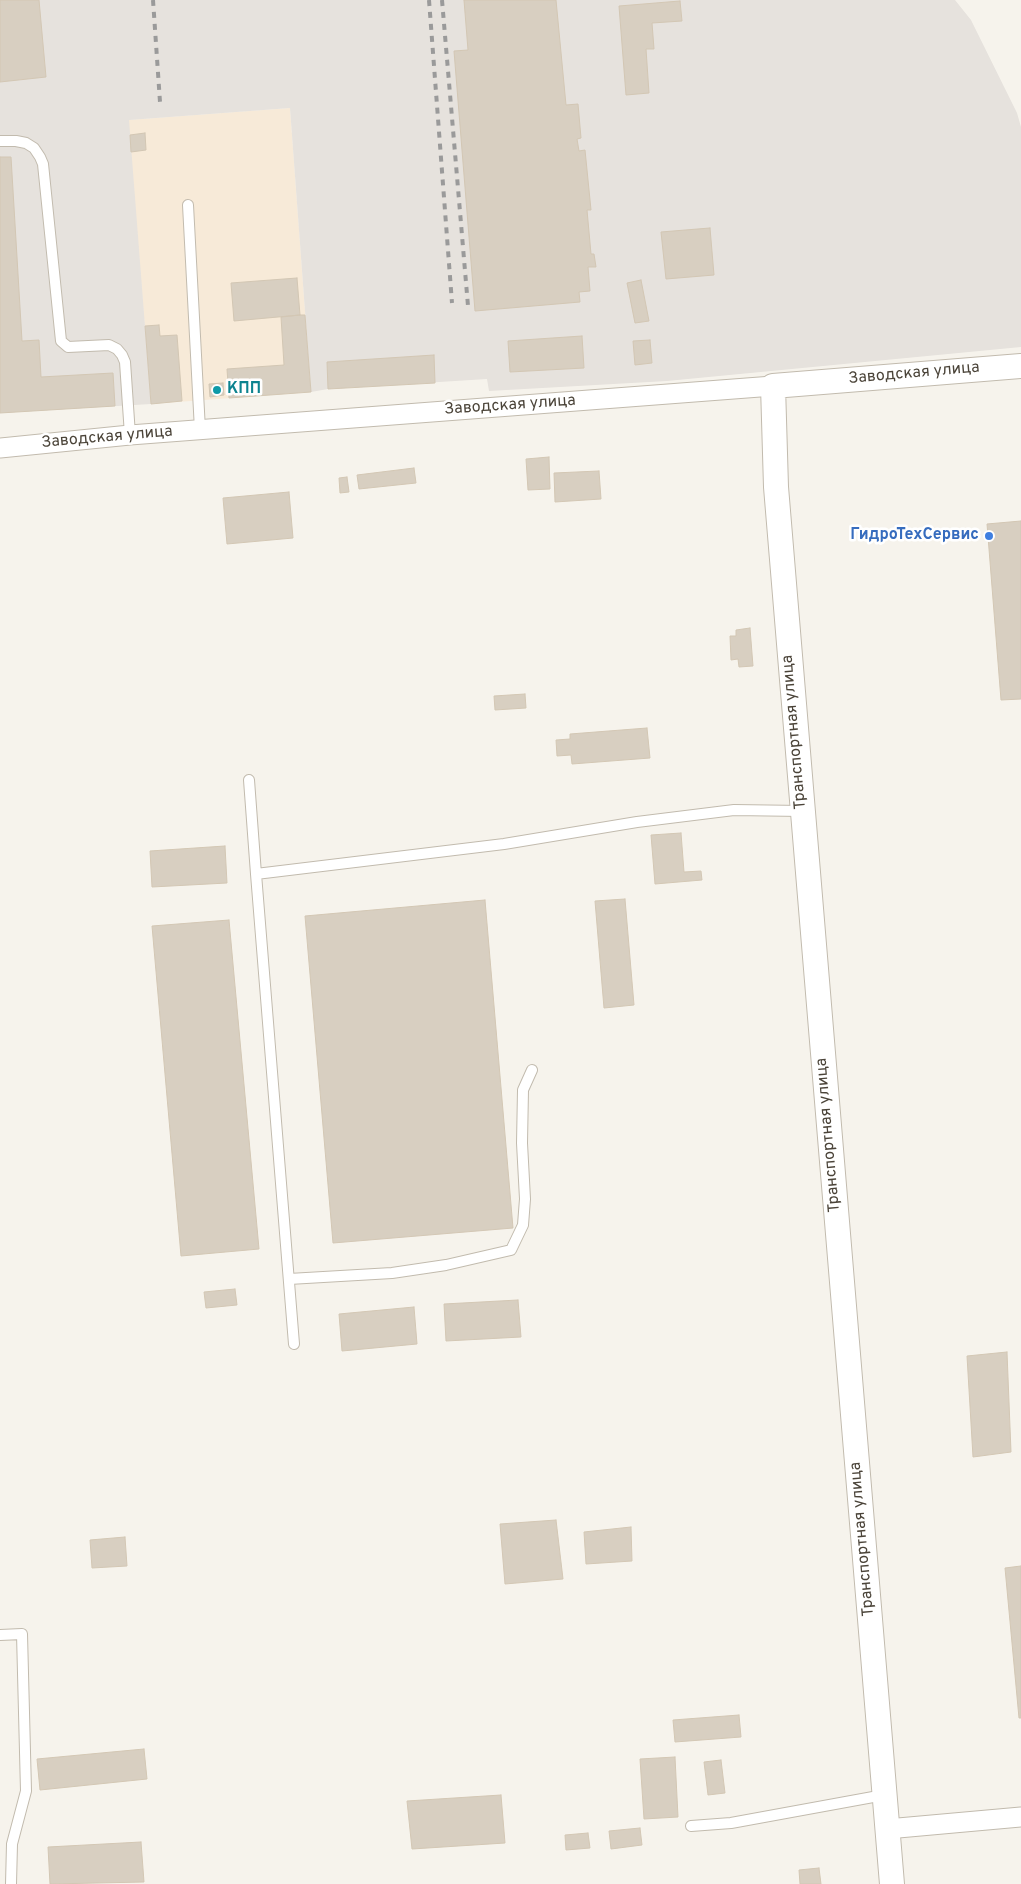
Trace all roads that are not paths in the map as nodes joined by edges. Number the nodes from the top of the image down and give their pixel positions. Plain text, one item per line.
1 (0, 142) edge
2 (188, 205) dead end
3 (1021, 366) edge
4 (773, 386) junction
5 (200, 430) junction
6 (130, 435) junction
7 (0, 448) edge
8 (250, 780) dead end
9 (802, 811) junction
10 (256, 874) junction
11 (532, 1070) dead end
12 (289, 1279) junction
13 (294, 1344) dead end
14 (0, 1635) edge
15 (884, 1796) junction
16 (1021, 1817) edge
17 (691, 1826) dead end
18 (887, 1829) junction
19 (12, 1844) junction
20 (0, 1845) edge
21 (11, 1884) edge
22 (892, 1884) edge

1 - 6 lane
2 - 5 lane
3 - 4 street, Заводская улица
4 - 5 street, Заводская улица
4 - 9 street, Транспортная улица
5 - 6 street, Заводская улица
6 - 7 street, Заводская улица
8 - 10 lane
9 - 10 lane
9 - 15 street, Транспортная улица
10 - 12 lane
11 - 12 lane
12 - 13 lane
14 - 19 lane
15 - 17 lane
15 - 18 street, Транспортная улица
16 - 18 street
18 - 22 street, Транспортная улица
19 - 20 lane
19 - 21 lane

